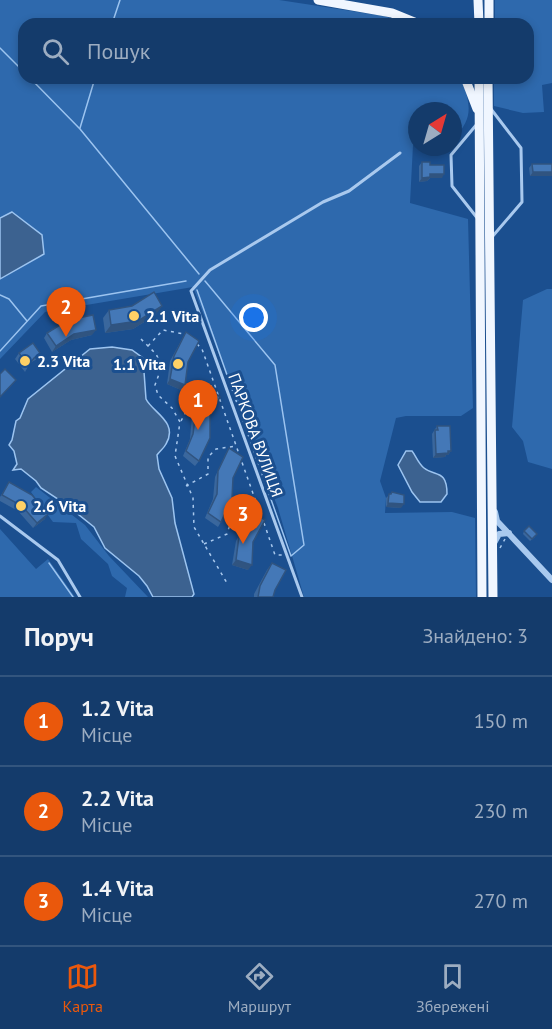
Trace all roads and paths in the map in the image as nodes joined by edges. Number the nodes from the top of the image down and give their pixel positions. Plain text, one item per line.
1 (318, 0) edge
2 (478, 0) edge
3 (489, 0) edge
4 (404, 18) edge
5 (478, 18) edge
6 (489, 18) edge
7 (467, 84) edge
8 (479, 84) edge
9 (488, 84) edge
10 (488, 105) junction
11 (480, 118) junction
12 (400, 153) dead end
13 (480, 223) junction
14 (489, 241) junction
15 (190, 338) edge
16 (141, 339) dead end
17 (196, 344) edge
18 (148, 346) junction
19 (215, 386) junction
20 (180, 422) junction
21 (236, 446) junction
22 (186, 486) junction
23 (492, 494) junction
24 (258, 505) junction
25 (0, 516) edge
26 (509, 534) junction
27 (204, 544) junction
28 (496, 550) junction
29 (286, 555) junction
30 (552, 579) edge
31 (227, 583) dead end
32 (80, 597) edge
33 (302, 597) edge
34 (482, 597) edge
35 (493, 597) edge

1 - 4 main road
2 - 5 main road
3 - 6 main road
7 - 11 main road
8 - 11 main road
9 - 10 main road
10 - 14 main road
10 - 14 lane
11 - 13 main road
11 - 13 lane
12 - 29 lane, ПАРКОВА ВУЛИЦЯ
13 - 34 main road
14 - 23 main road
15 - 18 path
16 - 18 path
17 - 19 path
18 - 20 path
19 - 20 path
19 - 21 path
20 - 22 path
21 - 22 path
21 - 24 path
22 - 27 path
23 - 26 street
23 - 28 main road
24 - 27 path
24 - 29 path
25 - 32 lane
26 - 28 path
26 - 28 street
26 - 30 street
27 - 31 path
28 - 35 main road
29 - 33 lane, ПАРКОВА ВУЛИЦЯ

